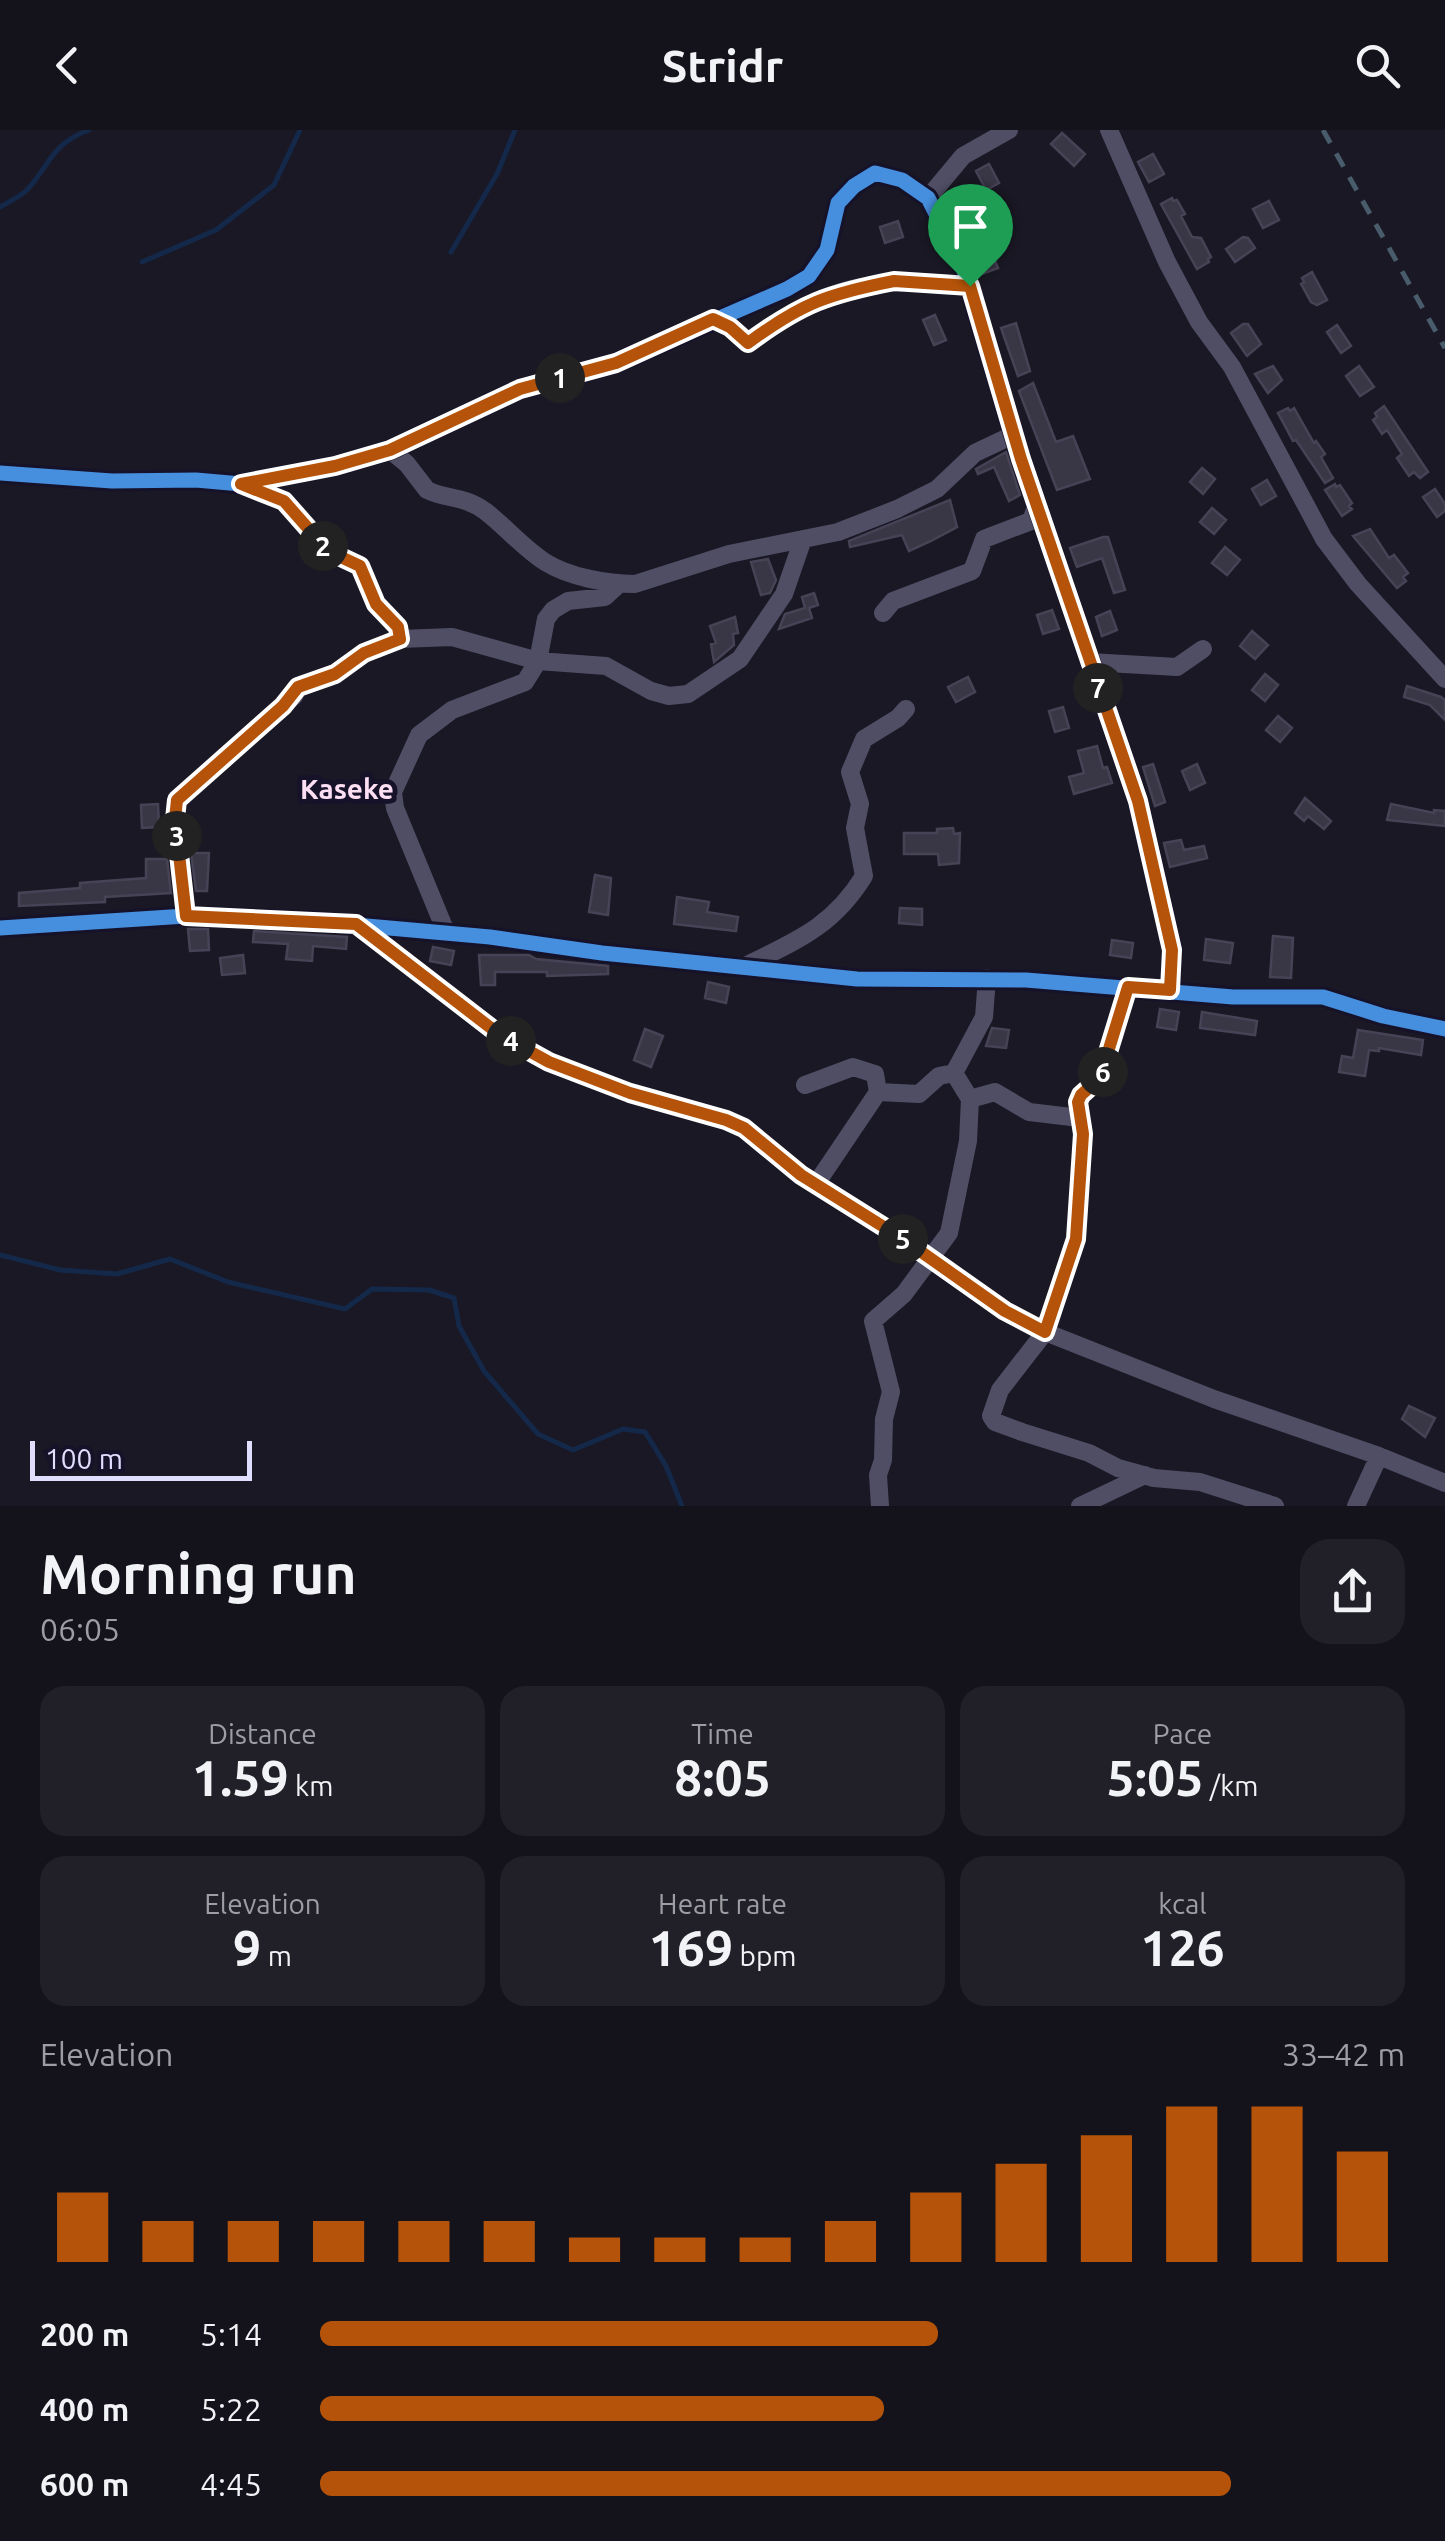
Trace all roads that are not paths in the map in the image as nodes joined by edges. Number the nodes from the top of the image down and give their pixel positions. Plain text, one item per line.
1 (1010, 130) edge
2 (1108, 130) edge
3 (928, 198) junction
4 (970, 286) junction
5 (713, 319) junction
6 (1013, 436) junction
7 (390, 450) junction
8 (0, 473) edge
9 (241, 484) junction
10 (1037, 504) junction
11 (803, 538) junction
12 (620, 584) junction
13 (884, 613) dead end
14 (400, 639) junction
15 (1203, 648) dead end
16 (538, 660) junction
17 (1089, 662) junction
18 (1445, 679) edge
19 (906, 710) dead end
20 (186, 916) junction
21 (356, 924) junction
22 (0, 928) edge
23 (446, 932) junction
24 (747, 965) junction
25 (987, 978) junction
26 (1128, 987) junction
27 (1170, 990) junction
28 (1445, 1029) edge
29 (954, 1073) junction
30 (805, 1085) dead end
31 (878, 1092) junction
32 (970, 1099) junction
33 (1080, 1118) junction
34 (816, 1184) junction
35 (932, 1261) junction
36 (1045, 1332) junction
37 (1379, 1456) junction
38 (1145, 1475) junction
39 (1445, 1483) edge
40 (880, 1506) edge
41 (1080, 1506) edge
42 (1275, 1506) edge
43 (1356, 1506) edge

1 - 3 street
2 - 18 street
3 - 4 street
3 - 5 street
4 - 5 street
4 - 6 street
5 - 7 street
6 - 10 street
6 - 11 street
7 - 9 street
7 - 12 street
8 - 9 street
9 - 14 street
10 - 13 street
10 - 17 street
11 - 12 street
11 - 16 street
12 - 16 street
14 - 16 street
14 - 20 street
15 - 17 street
16 - 23 street
17 - 27 street
19 - 24 street
20 - 21 street
20 - 22 street
21 - 23 street
21 - 34 street
23 - 24 street
24 - 25 street
25 - 26 street
25 - 29 street
26 - 27 street
26 - 33 street
27 - 28 street
29 - 31 street
29 - 32 street
30 - 31 street
31 - 34 street
32 - 33 street
32 - 35 street
33 - 36 street
34 - 35 street
35 - 36 street
35 - 40 street
36 - 37 street
36 - 38 street
37 - 39 street
37 - 43 street
38 - 41 street
38 - 42 street

